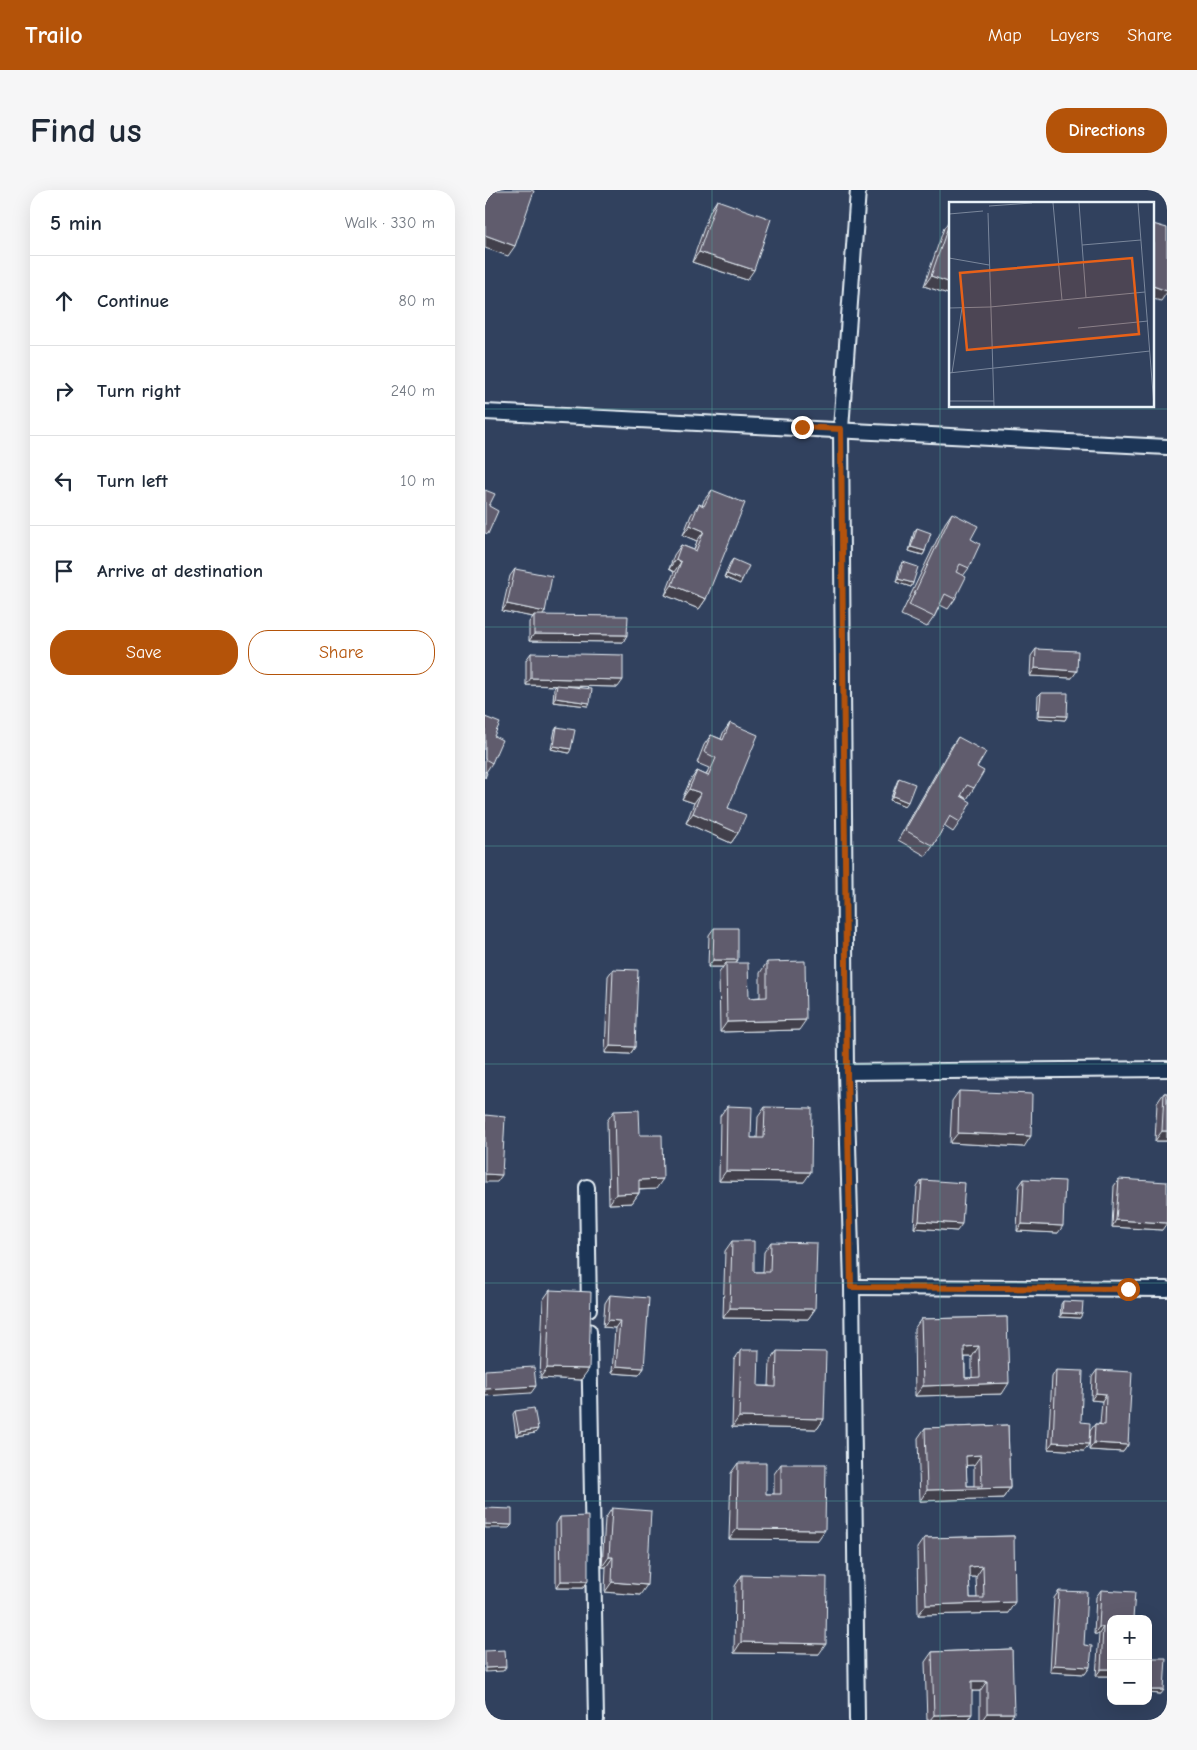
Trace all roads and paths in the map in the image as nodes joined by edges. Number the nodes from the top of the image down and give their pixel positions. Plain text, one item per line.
1 (858, 190) edge
2 (485, 412) edge
3 (841, 429) junction
4 (1167, 446) edge
5 (1167, 1069) edge
6 (847, 1072) junction
7 (587, 1188) dead end
8 (851, 1287) junction
9 (1167, 1289) edge
10 (595, 1720) edge
11 (857, 1720) edge

1 - 3 lane
2 - 3 lane
3 - 4 lane
3 - 6 lane
5 - 6 lane
6 - 8 lane
7 - 10 lane
8 - 9 lane
8 - 11 lane

